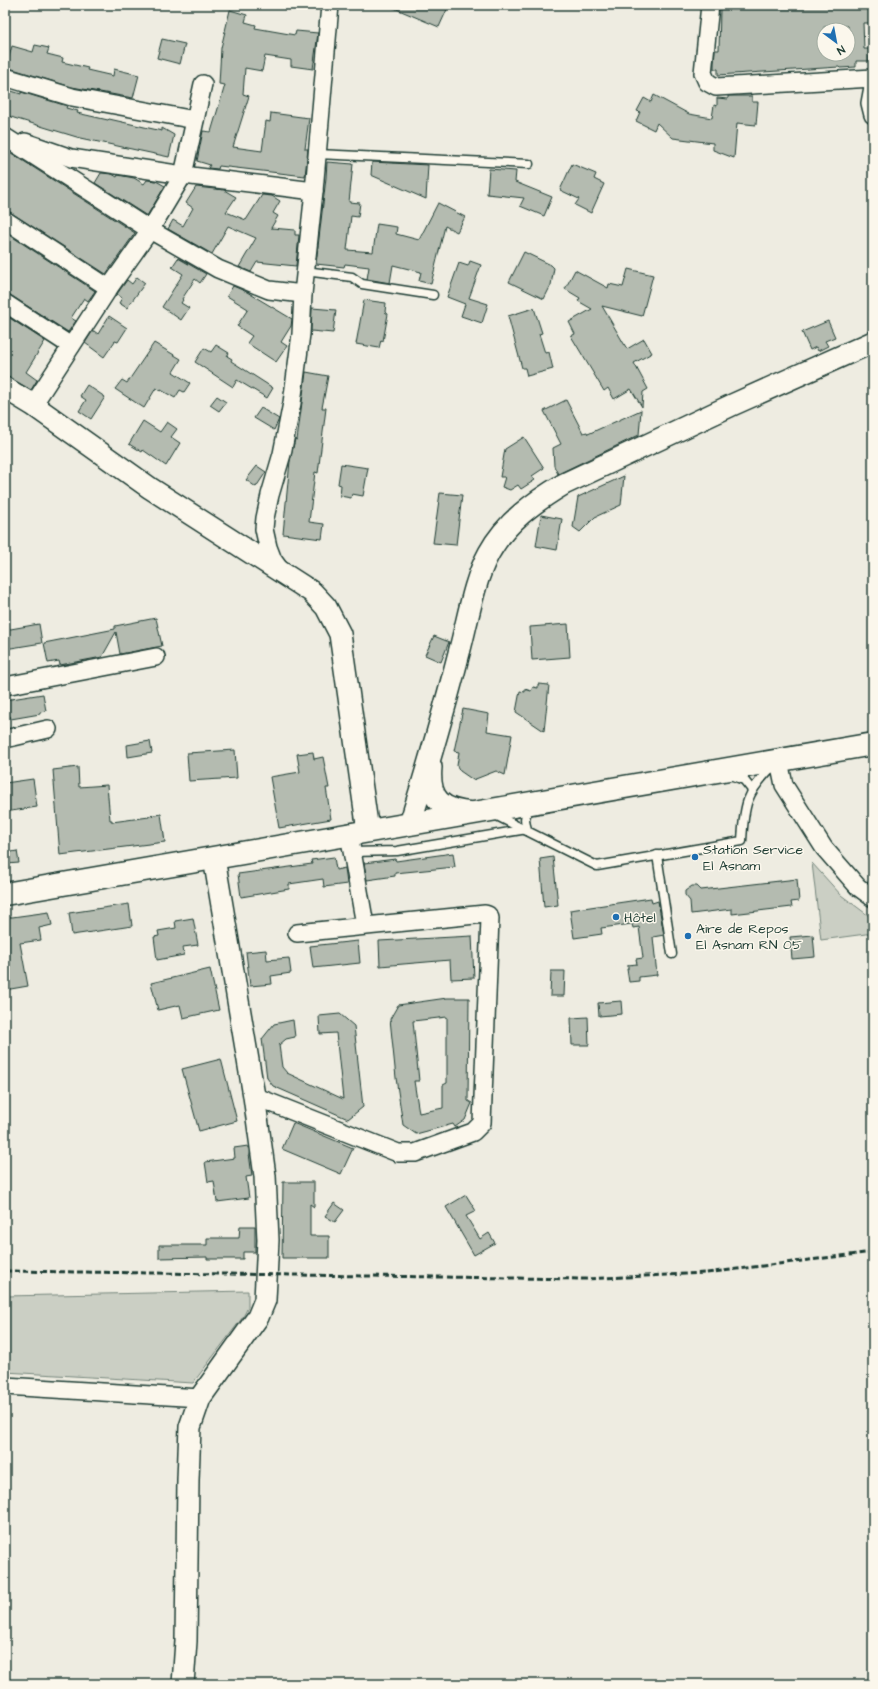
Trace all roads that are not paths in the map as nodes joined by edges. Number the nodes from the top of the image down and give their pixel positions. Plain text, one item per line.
1 (330, 5) edge
2 (710, 5) edge
3 (5, 77) edge
4 (873, 78) edge
5 (203, 84) dead end
6 (873, 87) edge
7 (873, 115) edge
8 (195, 120) junction
9 (5, 136) edge
10 (317, 154) junction
11 (529, 164) dead end
12 (183, 175) junction
13 (314, 191) junction
14 (5, 220) edge
15 (150, 230) junction
16 (305, 271) junction
17 (109, 288) junction
18 (303, 294) junction
19 (433, 295) dead end
20 (5, 303) edge
21 (873, 342) edge
22 (71, 346) junction
23 (5, 388) edge
24 (33, 405) junction
25 (264, 529) junction
26 (230, 540) junction
27 (283, 575) junction
28 (156, 657) dead end
29 (5, 686) edge
30 (48, 729) dead end
31 (5, 739) edge
32 (873, 744) edge
33 (432, 755) junction
34 (779, 761) junction
35 (716, 772) junction
36 (752, 790) junction
37 (535, 803) junction
38 (480, 812) junction
39 (410, 824) junction
40 (527, 829) junction
41 (356, 839) junction
42 (657, 855) junction
43 (214, 858) junction
44 (5, 894) edge
45 (873, 898) edge
46 (365, 925) junction
47 (297, 933) dead end
48 (672, 954) dead end
49 (254, 1096) junction
50 (5, 1386) edge
51 (200, 1398) junction
52 (183, 1684) edge

1 - 10 street
2 - 4 street
3 - 8 street
5 - 8 street
6 - 7 street
8 - 12 street
9 - 12 street
9 - 15 street
10 - 11 lane
10 - 13 street
12 - 13 street
12 - 15 street
13 - 16 street
14 - 17 street
15 - 17 street
15 - 18 street
16 - 18 street
16 - 19 lane
17 - 22 street
18 - 25 street
20 - 22 street
21 - 33 street
22 - 24 street
23 - 24 street
24 - 26 street
25 - 26 street
25 - 27 street
26 - 27 street
27 - 41 street
28 - 29 street
30 - 31 street
32 - 34 main road
33 - 38 street
33 - 39 street
34 - 35 main road
34 - 36 lane
34 - 45 street
35 - 36 lane
35 - 37 main road
36 - 42 lane
37 - 38 main road
37 - 40 lane
38 - 39 main road
38 - 40 lane
39 - 41 main road
40 - 41 lane
40 - 42 lane
41 - 43 main road
41 - 46 street
42 - 48 lane
43 - 44 main road
43 - 49 street
46 - 47 street
46 - 49 street
49 - 51 street
50 - 51 street
51 - 52 street

